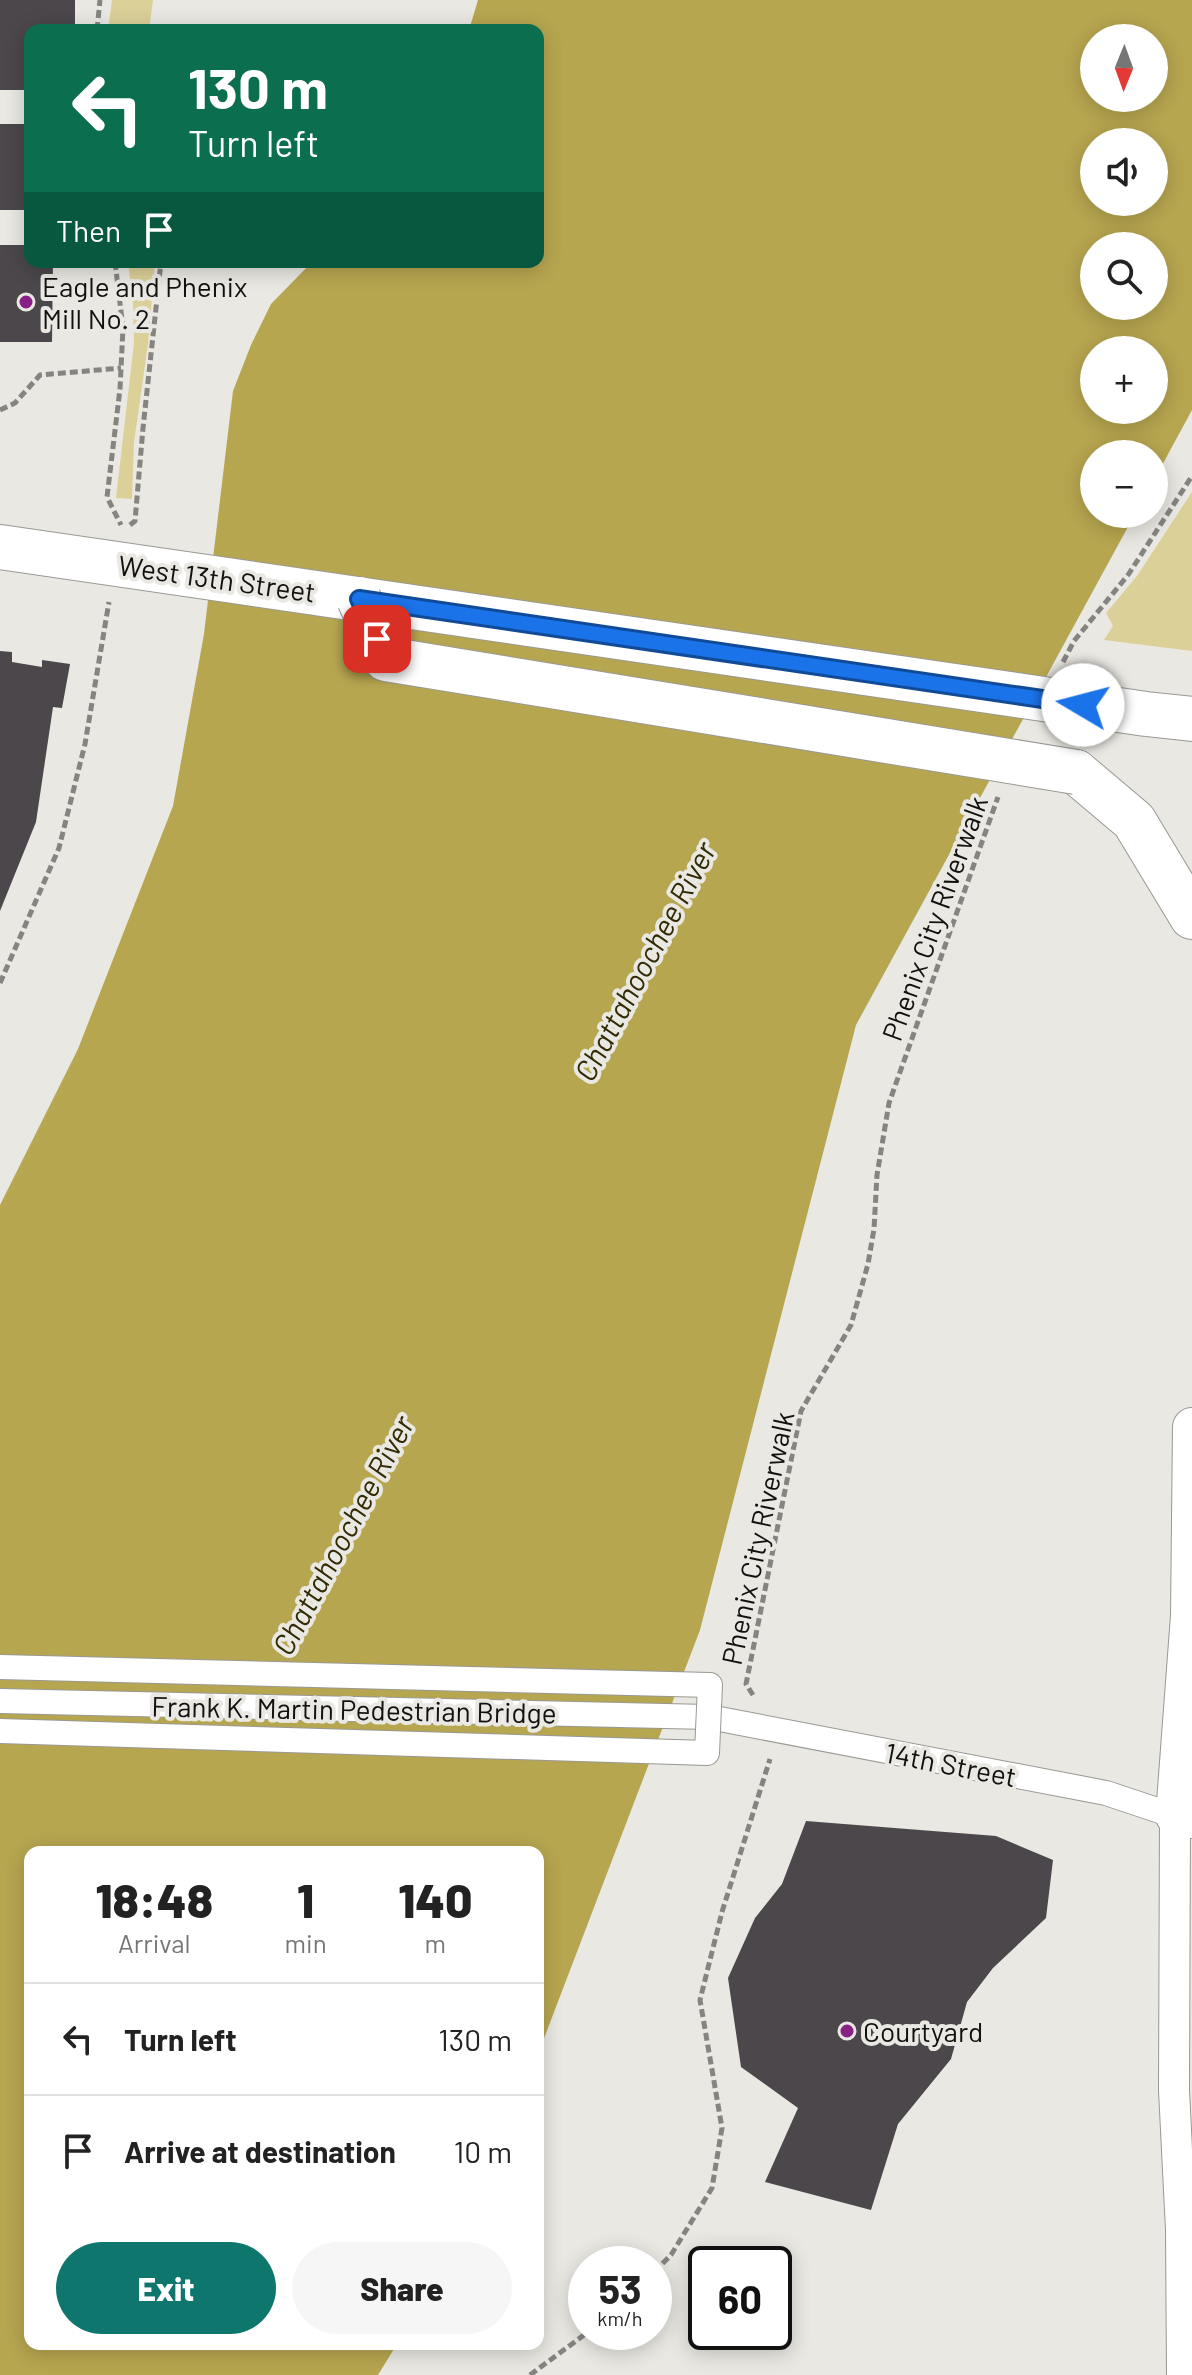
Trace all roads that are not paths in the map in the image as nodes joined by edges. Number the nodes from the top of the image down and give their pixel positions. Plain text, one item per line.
1 (0, 547) edge
2 (359, 599) junction
3 (1192, 719) edge
4 (1192, 917) edge
5 (1192, 1427) edge
6 (0, 1667) edge
7 (0, 1701) edge
8 (709, 1717) joint
9 (0, 1731) edge
10 (1184, 1818) edge
11 (1186, 2230) edge
12 (1182, 2375) edge

1 - 2 main road, West 13th Street
2 - 3 main road, West 13th Street
2 - 4 main road, bridge
5 - 10 street
6 - 9 street, bridge
7 - 8 street, Frank K. Martin Pedestrian Bridge
8 - 10 street, 14th Street
10 - 11 street
11 - 12 street

